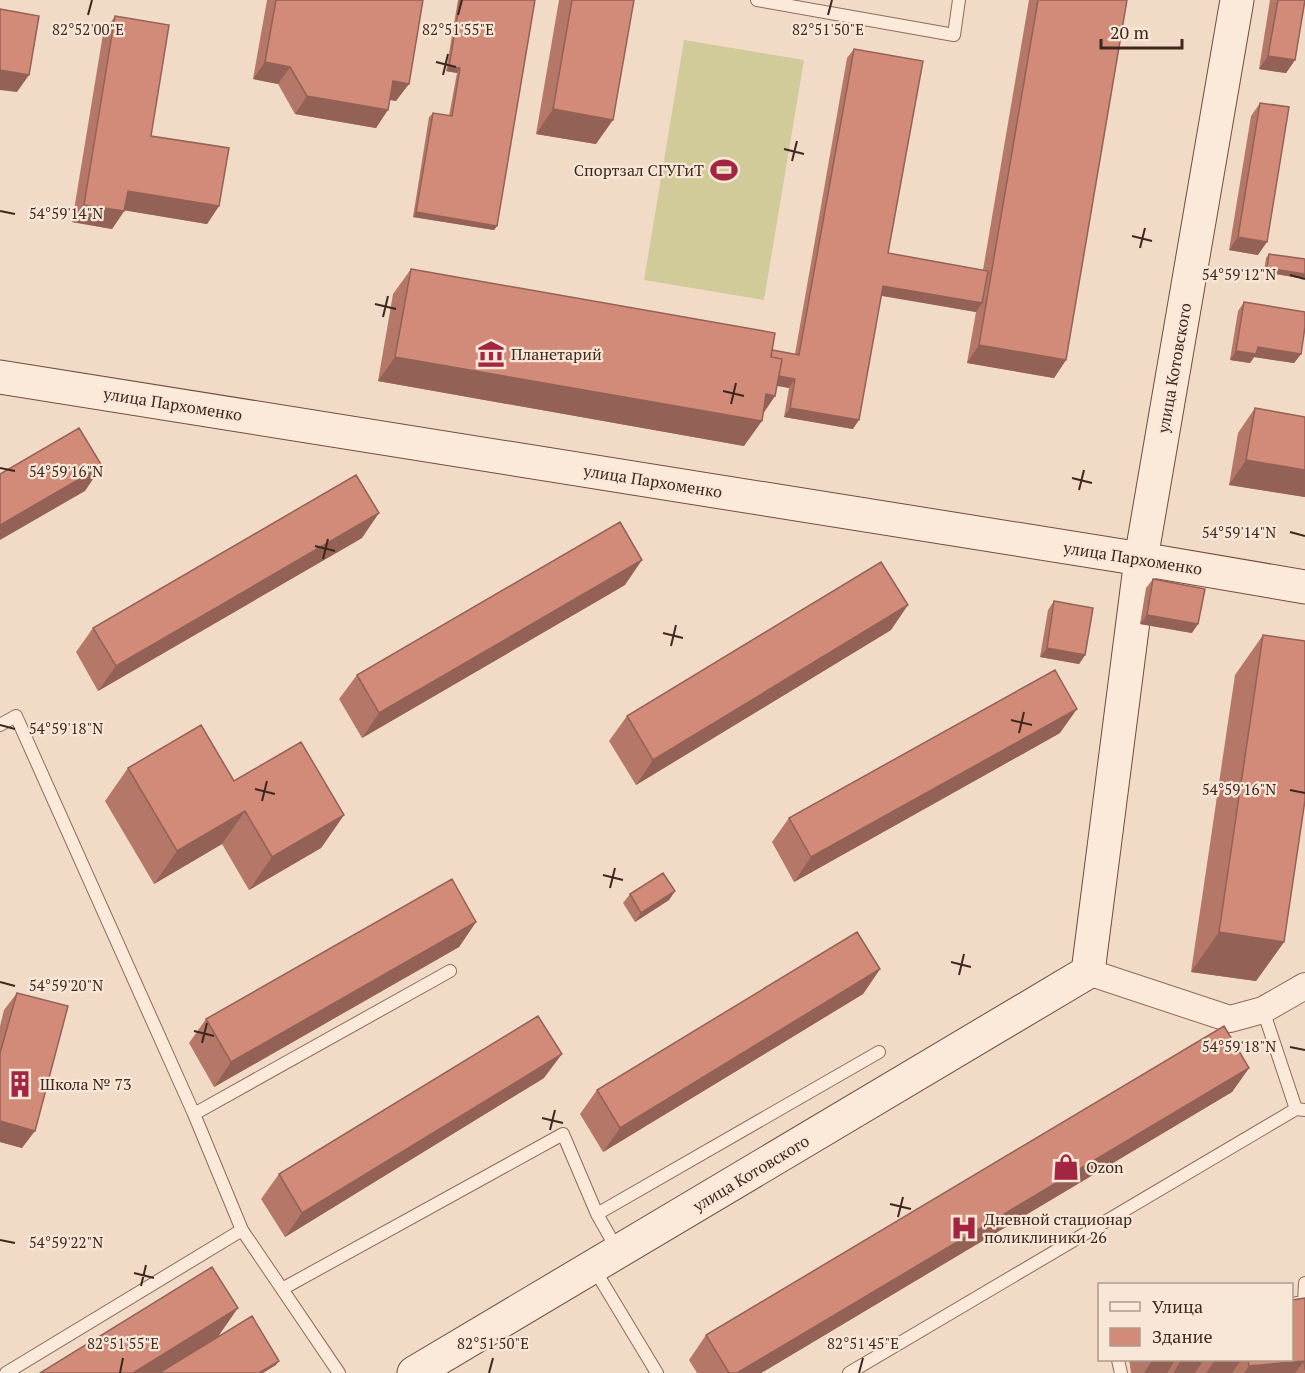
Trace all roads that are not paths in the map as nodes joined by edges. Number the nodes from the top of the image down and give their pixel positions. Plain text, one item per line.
1 (757, 0) edge
2 (959, 0) edge
3 (1237, 0) edge
4 (0, 377) edge
5 (1141, 559) junction
6 (1305, 587) edge
7 (0, 725) edge
8 (450, 971) edge
9 (1088, 972) junction
10 (1305, 986) edge
11 (1263, 1010) junction
12 (879, 1052) dead end
13 (1300, 1109) edge
14 (194, 1114) junction
15 (597, 1214) junction
16 (242, 1230) junction
17 (605, 1259) junction
18 (1305, 1284) edge
19 (282, 1289) junction
20 (1293, 1304) edge
21 (6, 1373) edge
22 (339, 1373) edge
23 (414, 1373) edge
24 (657, 1373) edge
25 (849, 1373) edge

1 - 2 lane
3 - 5 street, улица Котовского
4 - 5 street, улица Пархоменко
5 - 6 street, улица Пархоменко
5 - 9 street, улица Котовского
7 - 14 lane
8 - 14 lane
9 - 11 street
9 - 17 street, улица Котовского
10 - 11 street
11 - 13 lane
12 - 15 lane
13 - 25 lane
14 - 16 lane
15 - 17 lane
15 - 19 lane
16 - 19 lane
16 - 21 lane
17 - 23 street, улица Котовского
17 - 24 lane
18 - 20 lane
19 - 22 lane

